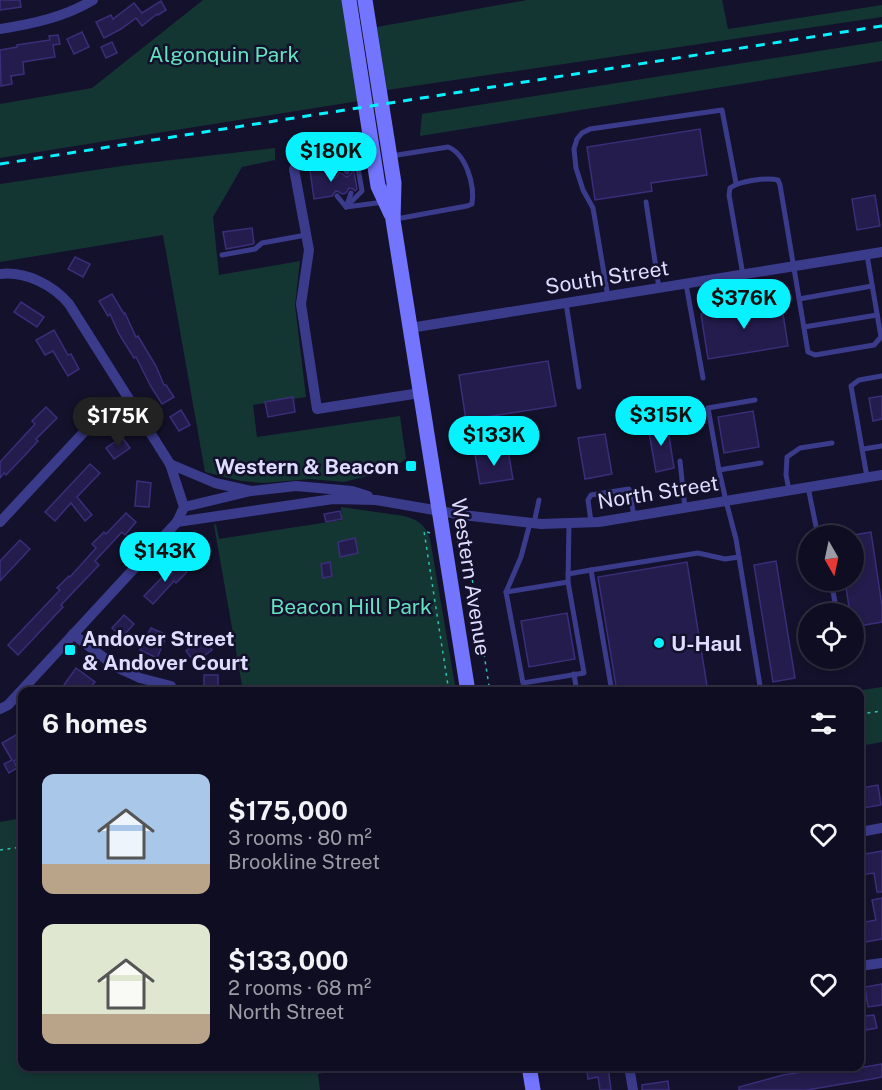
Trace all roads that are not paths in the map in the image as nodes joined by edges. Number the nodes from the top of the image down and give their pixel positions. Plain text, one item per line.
1 (93, 0) edge
2 (349, 0) edge
3 (365, 0) edge
4 (0, 29) edge
5 (373, 154) junction
6 (390, 157) junction
7 (338, 160) junction
8 (294, 169) dead end
9 (347, 172) dead end
10 (333, 174) dead end
11 (736, 183) junction
12 (351, 193) dead end
13 (337, 196) dead end
14 (386, 202) junction
15 (646, 202) dead end
16 (346, 207) junction
17 (393, 220) junction
18 (306, 235) junction
19 (882, 252) edge
20 (222, 255) dead end
21 (867, 255) junction
22 (793, 267) junction
23 (0, 274) edge
24 (743, 275) junction
25 (686, 284) junction
26 (872, 286) junction
27 (659, 288) junction
28 (608, 297) junction
29 (799, 299) junction
30 (566, 303) junction
31 (877, 315) junction
32 (804, 327) junction
33 (410, 328) junction
34 (882, 376) edge
35 (703, 378) dead end
36 (579, 387) dead end
37 (420, 393) junction
38 (129, 400) junction
39 (755, 400) dead end
40 (832, 442) dead end
41 (882, 446) edge
42 (862, 449) junction
43 (680, 461) dead end
44 (761, 463) dead end
45 (170, 464) junction
46 (719, 470) junction
47 (882, 475) edge
48 (867, 477) junction
49 (808, 487) junction
50 (789, 490) junction
51 (251, 492) junction
52 (376, 500) junction
53 (538, 500) dead end
54 (726, 501) junction
55 (184, 507) junction
56 (685, 508) junction
57 (438, 510) junction
58 (634, 516) junction
59 (0, 522) edge
60 (177, 522) junction
61 (591, 522) junction
62 (532, 523) junction
63 (569, 523) junction
64 (816, 525) edge
65 (739, 557) junction
66 (591, 570) junction
67 (568, 574) junction
68 (567, 582) junction
69 (506, 592) junction
70 (73, 634) junction
71 (574, 674) junction
72 (171, 686) dead end
73 (24, 687) edge
74 (467, 687) edge
75 (576, 687) edge
76 (611, 687) edge
77 (760, 687) edge
78 (18, 694) edge
79 (0, 709) edge
80 (882, 828) edge
81 (864, 831) edge
82 (882, 963) edge
83 (864, 965) edge
84 (531, 1071) edge
85 (630, 1071) edge
86 (533, 1090) edge
87 (633, 1090) edge

1 - 4 street
2 - 5 main road, Western Avenue
3 - 6 main road, Western Avenue
5 - 7 lane
5 - 14 main road, Western Avenue
6 - 17 main road, Western Avenue
6 - 17 lane
7 - 9 lane
7 - 10 lane
7 - 16 lane
8 - 18 street
11 - 22 lane
11 - 24 lane
11 - 28 lane
12 - 16 lane
13 - 16 lane
14 - 16 lane
14 - 17 main road, Western Avenue
15 - 27 lane
17 - 33 main road, Western Avenue
18 - 20 lane
18 - 37 street
19 - 21 street, South Street
21 - 22 street, South Street
21 - 26 lane
22 - 24 street, South Street
22 - 29 lane
23 - 38 street
24 - 25 street, South Street
25 - 27 street, South Street
25 - 35 lane
26 - 29 lane
26 - 31 lane
27 - 28 street, South Street
28 - 30 street, South Street
29 - 32 lane
30 - 33 street, South Street
30 - 36 lane
31 - 32 lane
31 - 32 lane
33 - 37 main road, Western Avenue
34 - 42 lane
37 - 57 main road, Western Avenue
38 - 45 street
38 - 59 street
39 - 46 lane
40 - 50 lane
41 - 42 lane
42 - 48 lane
43 - 56 lane
44 - 46 lane
45 - 51 street
45 - 55 street
46 - 54 lane
47 - 48 street, North Street
48 - 49 street, North Street
49 - 50 street, North Street
49 - 64 lane
50 - 54 street, North Street
51 - 52 street
51 - 55 street
52 - 57 street, North Street
52 - 60 street
53 - 62 lane
54 - 56 street, North Street
54 - 65 lane
55 - 60 street
56 - 58 street, North Street
57 - 62 street, North Street
57 - 74 main road, Western Avenue
58 - 61 street, North Street
58 - 61 lane
60 - 70 street
61 - 63 street, North Street
62 - 63 street, North Street
62 - 69 lane
63 - 67 lane
65 - 66 lane
65 - 77 lane
66 - 67 lane
66 - 76 lane
67 - 68 lane
68 - 69 lane
68 - 71 lane
69 - 71 lane
70 - 72 street
70 - 73 street
71 - 75 lane
78 - 79 street
80 - 81 street
82 - 83 street
84 - 86 main road
85 - 87 street

